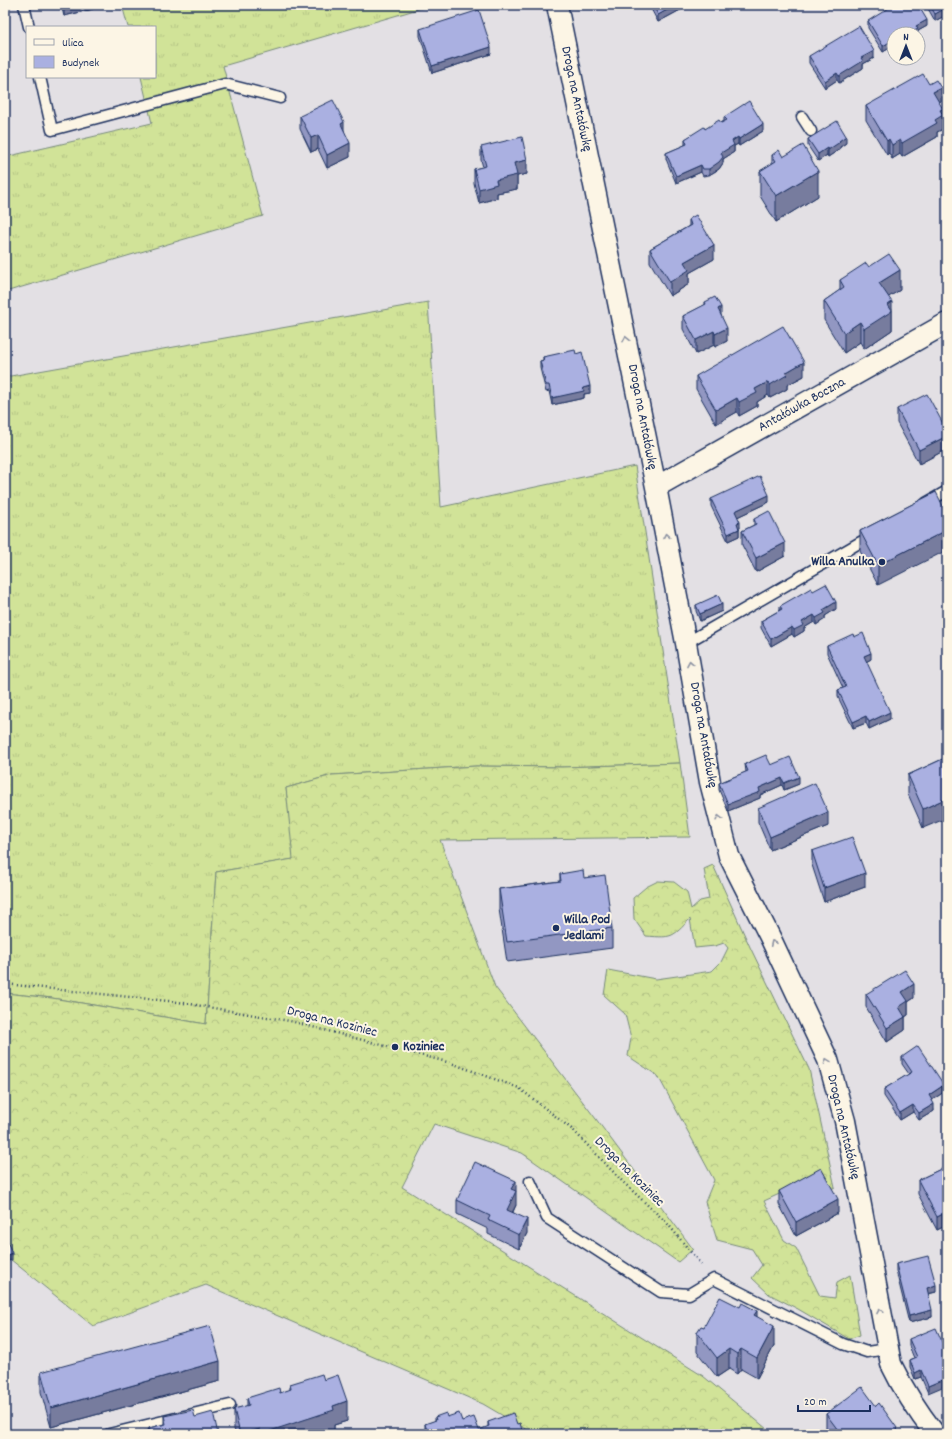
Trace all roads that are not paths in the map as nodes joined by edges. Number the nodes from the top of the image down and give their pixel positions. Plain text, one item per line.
1 (24, 5) edge
2 (557, 5) edge
3 (29, 26) edge
4 (40, 78) edge
5 (280, 98) dead end
6 (802, 117) dead end
7 (810, 131) dead end
8 (947, 323) edge
9 (656, 487) junction
10 (947, 491) edge
11 (920, 507) edge
12 (878, 531) edge
13 (686, 643) junction
14 (530, 1181) dead end
15 (887, 1349) junction
16 (230, 1406) dead end
17 (109, 1434) edge
18 (935, 1434) edge

1 - 3 lane
9 -> 2 street, Droga na Antałówkę
4 - 5 lane
6 - 7 lane
8 - 9 street, Antałówka Boczna
13 -> 9 street, Droga na Antałówkę
10 - 11 lane
12 - 13 lane
15 -> 13 street, Droga na Antałówkę
14 - 15 lane
15 - 18 street, Droga na Antałówkę
16 - 17 lane

